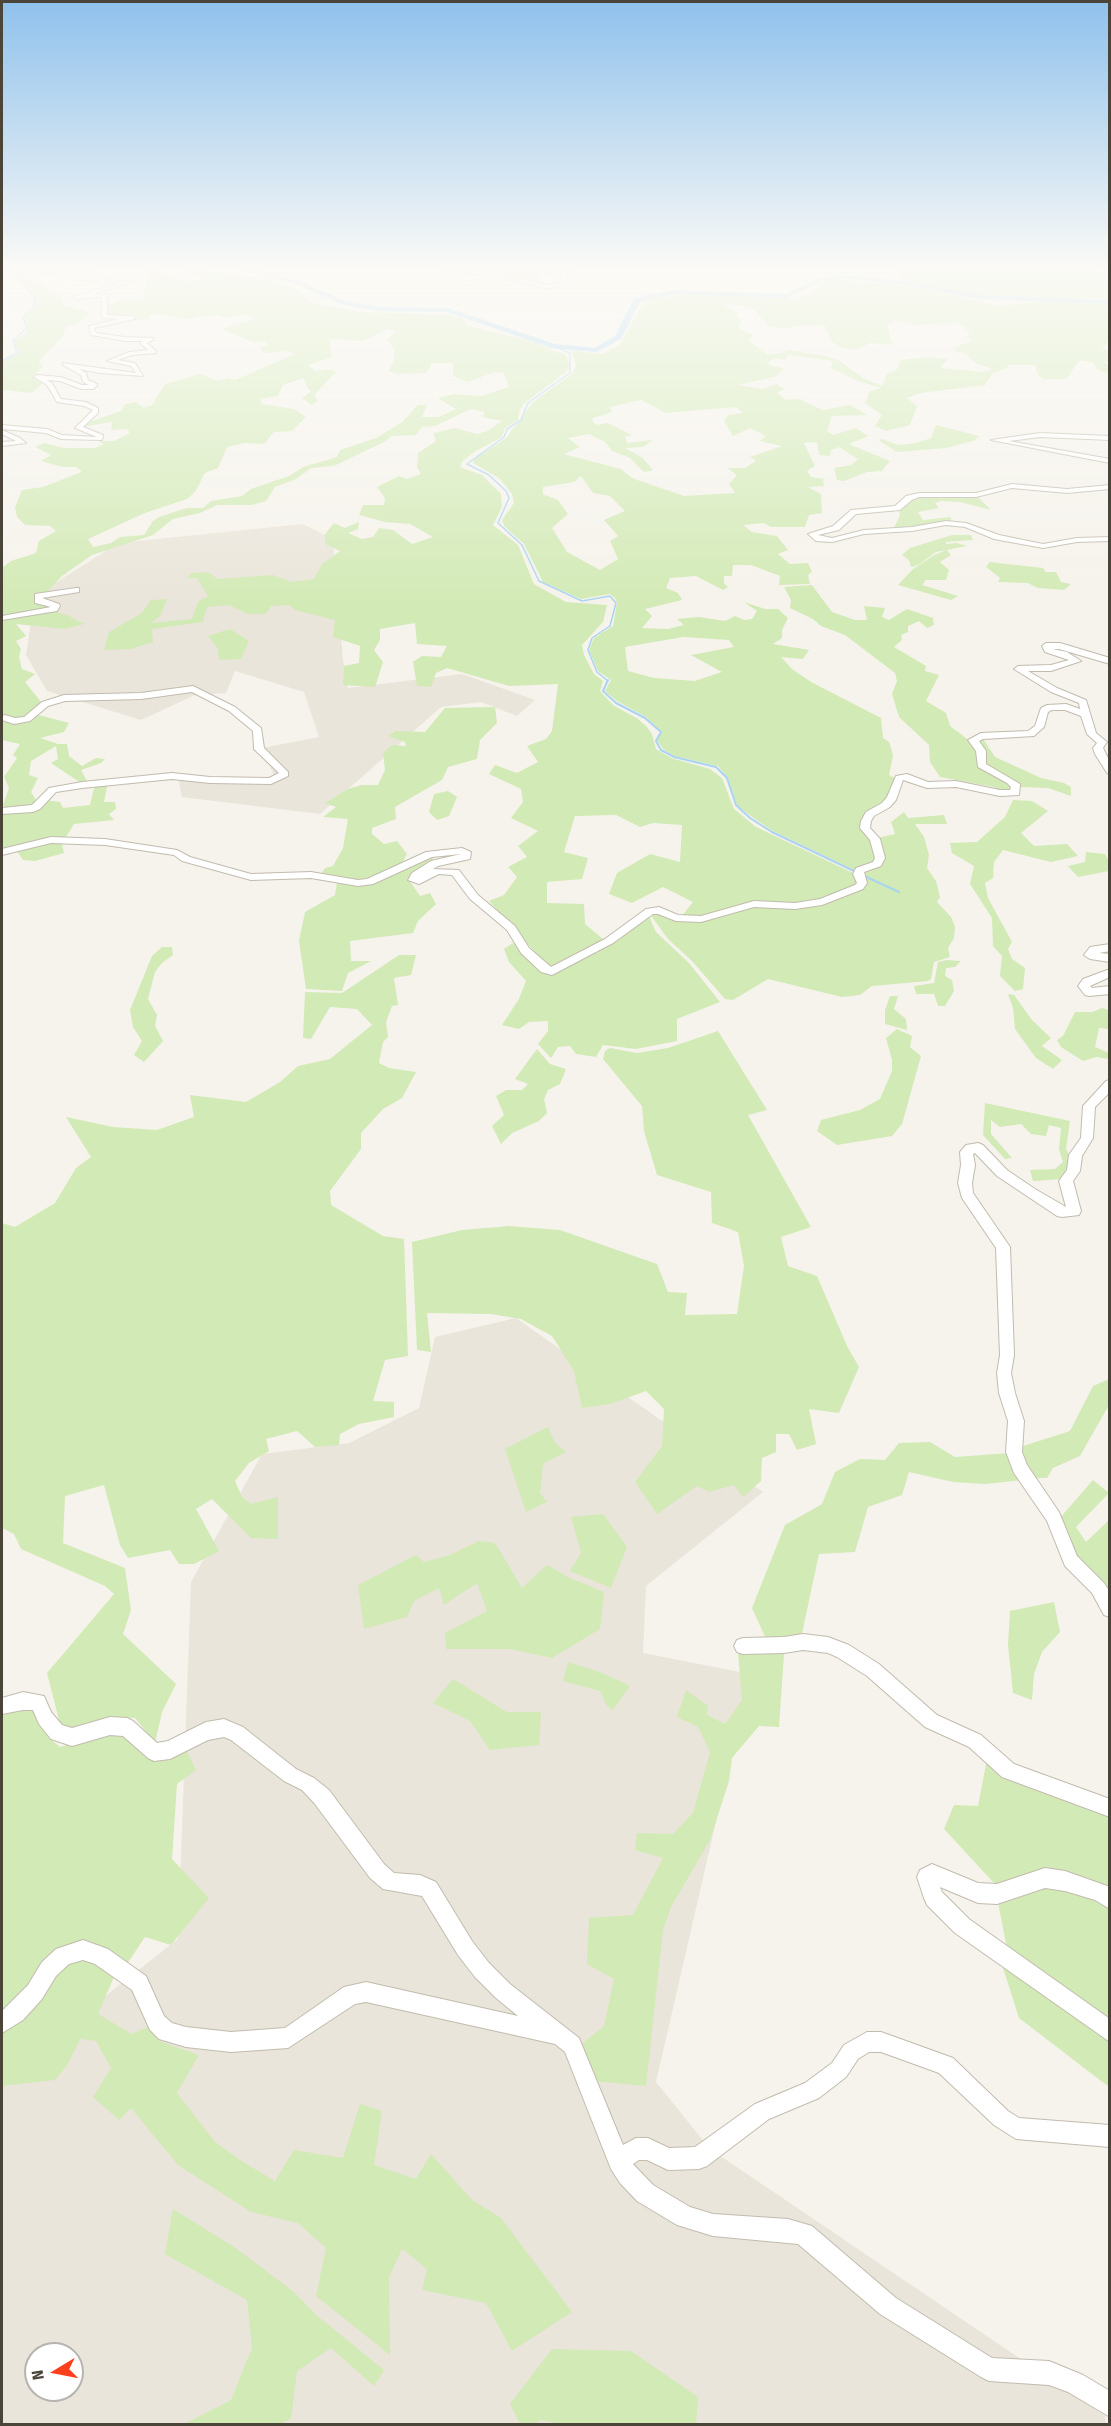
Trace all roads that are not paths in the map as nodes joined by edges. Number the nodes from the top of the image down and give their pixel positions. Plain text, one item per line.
1 (47, 382) edge
2 (69, 382) edge
3 (88, 382) edge
4 (2, 427) edge
5 (2, 432) edge
6 (1110, 438) edge
7 (2, 444) edge
8 (1110, 462) edge
9 (1110, 487) edge
10 (1110, 539) edge
11 (76, 590) dead end
12 (2, 618) edge
13 (1110, 661) edge
14 (1085, 714) junction
15 (3, 717) edge
16 (1110, 771) edge
17 (2, 811) edge
18 (2, 852) edge
19 (1110, 947) edge
20 (1110, 958) edge
21 (1110, 973) edge
22 (1110, 990) edge
23 (1110, 1084) edge
24 (1110, 1609) edge
25 (743, 1646) dead end
26 (2, 1706) edge
27 (1110, 1808) edge
28 (1110, 1900) edge
29 (2, 2023) edge
30 (1110, 2032) edge
31 (561, 2035) junction
32 (1110, 2136) edge
33 (619, 2161) junction
34 (1110, 2405) edge

1 - 4 street
2 - 3 street
5 - 7 street
6 - 8 street
9 - 10 street
11 - 12 street
13 - 14 street
14 - 16 street
14 - 18 street
15 - 17 street
19 - 20 street
21 - 22 street
23 - 24 street
25 - 27 street
26 - 31 street
28 - 30 street
29 - 31 street
31 - 33 street
32 - 33 street
33 - 34 street

